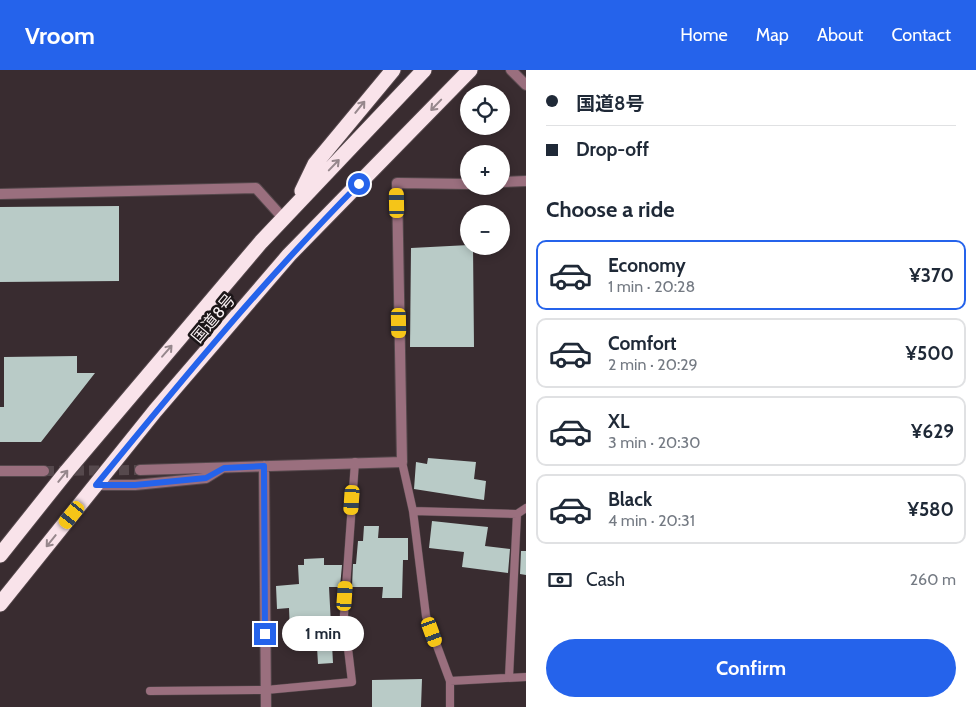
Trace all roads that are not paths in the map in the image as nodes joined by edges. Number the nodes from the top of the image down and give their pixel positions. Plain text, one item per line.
1 (393, 70) edge
2 (424, 70) edge
3 (470, 70) edge
4 (511, 70) edge
5 (526, 85) edge
6 (526, 181) edge
7 (510, 182) edge
8 (460, 184) edge
9 (0, 194) edge
10 (295, 206) junction
11 (283, 218) junction
12 (355, 462) junction
13 (402, 462) junction
14 (264, 466) junction
15 (224, 468) junction
16 (140, 470) tunnel mouth
17 (0, 471) edge
18 (44, 471) tunnel mouth
19 (96, 485) junction
20 (526, 508) edge
21 (413, 511) junction
22 (517, 514) junction
23 (0, 555) edge
24 (0, 604) edge
25 (509, 677) junction
26 (526, 677) edge
27 (450, 681) junction
28 (266, 690) junction
29 (150, 691) dead end
30 (266, 707) edge
31 (450, 707) edge

10 -> 1 highway
10 -> 2 highway, 国道8号
3 -> 19 highway, 国道8号
4 - 5 street
6 - 7 street
8 - 13 street
9 - 11 street
10 - 11 highway, 国道8号
23 -> 11 highway, 国道8号
12 - 13 street
12 - 14 street
12 - 28 lane
13 - 21 lane
14 - 15 street
14 - 28 street
15 - 16 street
15 - 19 street
17 - 18 street
19 -> 24 highway, 国道8号
20 - 22 lane
21 - 22 lane
21 - 27 lane
22 - 25 lane
25 - 26 lane
25 - 27 lane
27 - 31 lane
28 - 29 lane
28 - 30 street

